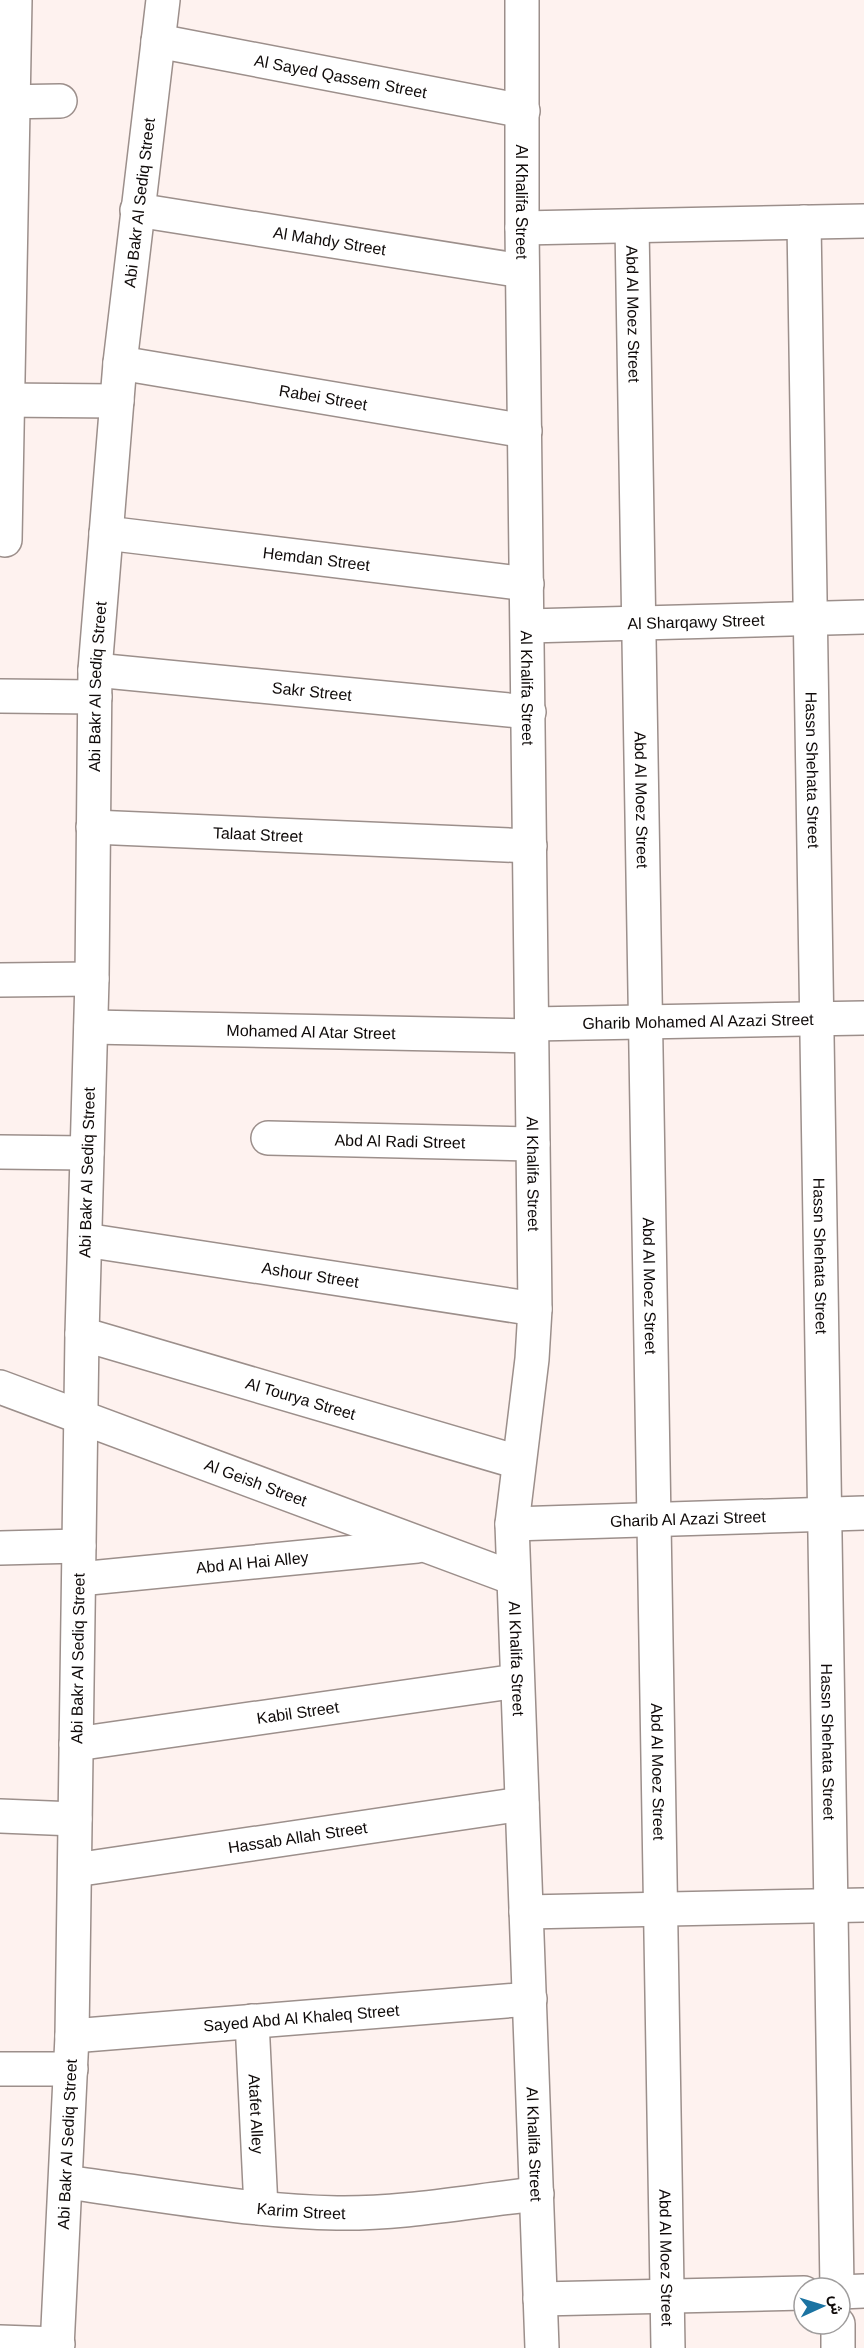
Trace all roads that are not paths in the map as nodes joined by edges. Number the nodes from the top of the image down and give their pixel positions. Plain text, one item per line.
1 (15, 0) edge
2 (163, 0) edge
3 (522, 0) edge
4 (158, 41) junction
5 (60, 101) dead end
6 (7, 102) edge
7 (523, 111) junction
8 (136, 210) junction
9 (864, 221) edge
10 (804, 222) junction
11 (632, 226) junction
12 (522, 228) junction
13 (522, 271) junction
14 (120, 363) junction
15 (4, 400) edge
16 (117, 401) junction
17 (525, 431) junction
18 (106, 533) junction
19 (5, 540) dead end
20 (527, 584) junction
21 (864, 617) edge
22 (810, 618) junction
23 (638, 622) junction
24 (528, 626) junction
25 (95, 684) junction
26 (0, 696) edge
27 (529, 712) junction
28 (93, 826) junction
29 (530, 846) junction
30 (92, 979) junction
31 (0, 980) edge
32 (864, 1018) edge
33 (816, 1019) junction
34 (645, 1022) junction
35 (91, 1027) junction
36 (532, 1030) junction
37 (268, 1138) dead end
38 (533, 1144) junction
39 (0, 1152) edge
40 (87, 1153) junction
41 (85, 1240) junction
42 (535, 1309) junction
43 (82, 1334) junction
44 (0, 1387) edge
45 (81, 1417) junction
46 (518, 1462) junction
47 (864, 1513) edge
48 (825, 1514) junction
49 (654, 1520) junction
50 (512, 1524) junction
51 (425, 1545) junction
52 (79, 1546) junction
53 (0, 1548) edge
54 (513, 1578) junction
55 (79, 1579) junction
56 (517, 1681) junction
57 (76, 1744) junction
58 (522, 1804) junction
59 (0, 1816) edge
60 (75, 1819) junction
61 (75, 1870) junction
62 (831, 1905) junction
63 (864, 1905) edge
64 (660, 1909) junction
65 (526, 1912) junction
66 (530, 1999) junction
67 (252, 2021) junction
68 (72, 2036) junction
69 (0, 2069) edge
70 (70, 2069) junction
71 (66, 2182) junction
72 (537, 2194) junction
73 (261, 2208) junction
74 (837, 2276) edge
75 (792, 2293) edge
76 (667, 2296) junction
77 (540, 2299) junction
78 (0, 2342) edge
79 (58, 2346) edge
80 (542, 2348) edge
81 (668, 2348) edge

1 - 6 street
2 - 4 street, Abi Bakr Al Sediq Street
3 - 7 street, Al Khalifa Street
4 - 7 street, Al Sayed Qassem Street
4 - 8 street, Abi Bakr Al Sediq Street
5 - 6 street
6 - 15 street
7 - 12 street, Al Khalifa Street
8 - 13 street, Al Mahdy Street
8 - 14 street, Abi Bakr Al Sediq Street
9 - 10 street
10 - 11 street
10 - 22 street, Hassn Shehata Street
11 - 12 street
11 - 23 street, Abd Al Moez Street
12 - 13 street, Al Khalifa Street
13 - 17 street, Al Khalifa Street
14 - 16 street, Abi Bakr Al Sediq Street
14 - 17 street, Rabei Street
15 - 16 street
15 - 19 street
16 - 18 street, Abi Bakr Al Sediq Street
17 - 20 street, Al Khalifa Street
18 - 20 street, Hemdan Street
18 - 25 street, Abi Bakr Al Sediq Street
20 - 24 street, Al Khalifa Street
21 - 22 street, Al Sharqawy Street
22 - 23 street, Al Sharqawy Street
22 - 33 street, Hassn Shehata Street
23 - 24 street, Al Sharqawy Street
23 - 34 street, Abd Al Moez Street
24 - 27 street, Al Khalifa Street
25 - 26 street, Sakr Street
25 - 27 street, Sakr Street
25 - 28 street, Abi Bakr Al Sediq Street
27 - 29 street, Al Khalifa Street
28 - 29 street, Talaat Street
28 - 30 street, Abi Bakr Al Sediq Street
29 - 36 street, Al Khalifa Street
30 - 31 street
30 - 35 street, Abi Bakr Al Sediq Street
32 - 33 street, Gharib Mohamed Al Azazi Street
33 - 34 street, Gharib Mohamed Al Azazi Street
33 - 48 street, Hassn Shehata Street
34 - 36 street, Gharib Mohamed Al Azazi Street
34 - 49 street, Abd Al Moez Street
35 - 36 street, Mohamed Al Atar Street
35 - 40 street, Abi Bakr Al Sediq Street
36 - 38 street, Al Khalifa Street
37 - 38 street, Abd Al Radi Street
38 - 42 street, Al Khalifa Street
39 - 40 street
40 - 41 street, Abi Bakr Al Sediq Street
41 - 42 street, Ashour Street
41 - 43 street, Abi Bakr Al Sediq Street
42 - 46 street, Al Khalifa Street
43 - 45 street, Abi Bakr Al Sediq Street
43 - 46 street, Al Tourya Street
44 - 45 street, Al Geish Street
45 - 51 street, Al Geish Street
45 - 52 street, Abi Bakr Al Sediq Street
46 - 50 street, Al Khalifa Street
47 - 48 street, Gharib Al Azazi Street
48 - 49 street, Gharib Al Azazi Street
48 - 62 street, Hassn Shehata Street
49 - 50 street, Gharib Al Azazi Street
49 - 64 street, Abd Al Moez Street
50 - 54 street, Al Khalifa Street
51 - 54 street, Al Geish Street
51 - 55 street, Abd Al Hai Alley
52 - 53 street
52 - 55 street, Abi Bakr Al Sediq Street
54 - 56 street, Al Khalifa Street
55 - 57 street, Abi Bakr Al Sediq Street
56 - 57 street, Kabil Street
56 - 58 street, Al Khalifa Street
57 - 60 street, Abi Bakr Al Sediq Street
58 - 61 street, Hassab Allah Street
58 - 65 street, Al Khalifa Street
59 - 60 street
60 - 61 street, Abi Bakr Al Sediq Street
61 - 68 street, Abi Bakr Al Sediq Street
62 - 63 street
62 - 64 street
62 - 74 street, Hassn Shehata Street
64 - 65 street
64 - 76 street, Abd Al Moez Street
65 - 66 street, Al Khalifa Street
66 - 67 street, Sayed Abd Al Khaleq Street
66 - 72 street, Al Khalifa Street
67 - 68 street, Sayed Abd Al Khaleq Street
67 - 73 street, Atafet Alley
68 - 70 street, Abi Bakr Al Sediq Street
69 - 70 street
70 - 71 street, Abi Bakr Al Sediq Street
71 - 73 street, Karim Street
71 - 79 street, Abi Bakr Al Sediq Street
72 - 73 street, Karim Street
72 - 77 street, Al Khalifa Street
75 - 76 street
76 - 77 street
76 - 81 street, Abd Al Moez Street
77 - 80 street, Al Khalifa Street
78 - 79 street

